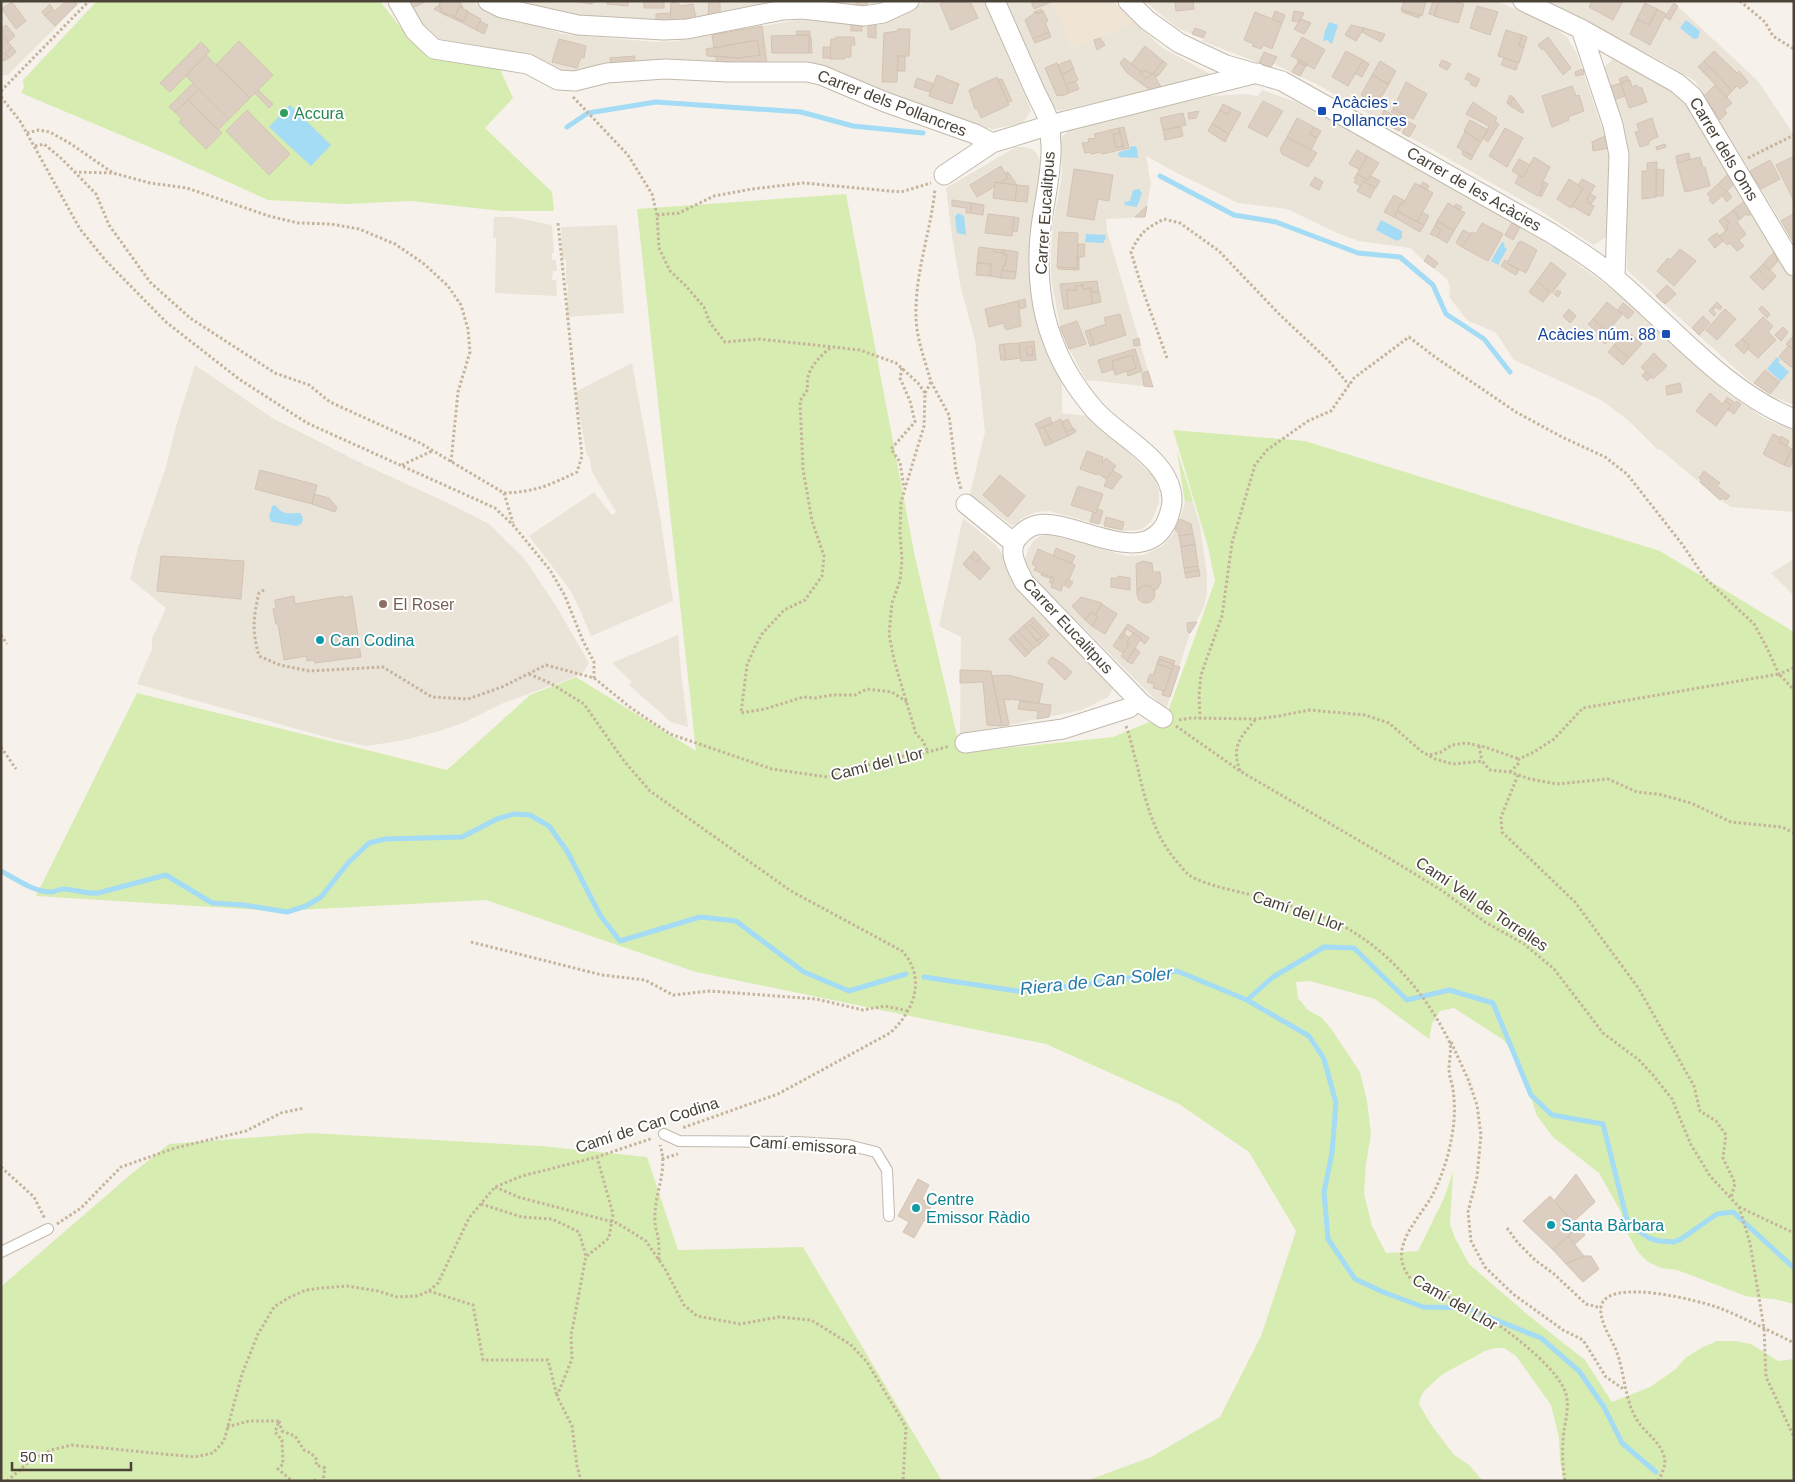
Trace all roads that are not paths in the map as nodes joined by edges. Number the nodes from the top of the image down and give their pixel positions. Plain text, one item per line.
1 (398, 1) edge
2 (488, 1) edge
3 (909, 1) edge
4 (995, 1) edge
5 (1128, 1) edge
6 (1523, 1) edge
7 (1580, 30) junction
8 (1257, 73) junction
9 (1050, 125) junction
10 (992, 143) junction
11 (944, 175) dead end
12 (1794, 266) edge
13 (1615, 277) junction
14 (1794, 419) edge
15 (966, 504) road end
16 (1014, 543) junction
17 (1138, 700) junction
18 (1166, 720) road end
19 (965, 743) road end
20 (660, 1136) road end
21 (889, 1216) dead end
22 (48, 1229) road end
23 (1, 1252) edge

1 - 10 street, Carrer dels Pollancres
2 - 3 street
4 - 9 street, Carrer Eucalitpus
5 - 8 street, Carrer de les Acàcies
6 - 7 street, Carrer dels Oms
7 - 12 street, Carrer dels Oms
7 - 13 street
8 - 9 street
8 - 13 street, Carrer de les Acàcies
9 - 10 street
9 - 16 street, Carrer Eucalitpus
10 - 11 street
13 - 14 street, Carrer de les Acàcies
15 - 16 street
16 - 17 street, Carrer Eucalitpus
17 - 18 street, Carrer Eucalitpus
17 - 19 street
20 - 21 lane, Camí emissora
22 - 23 lane

